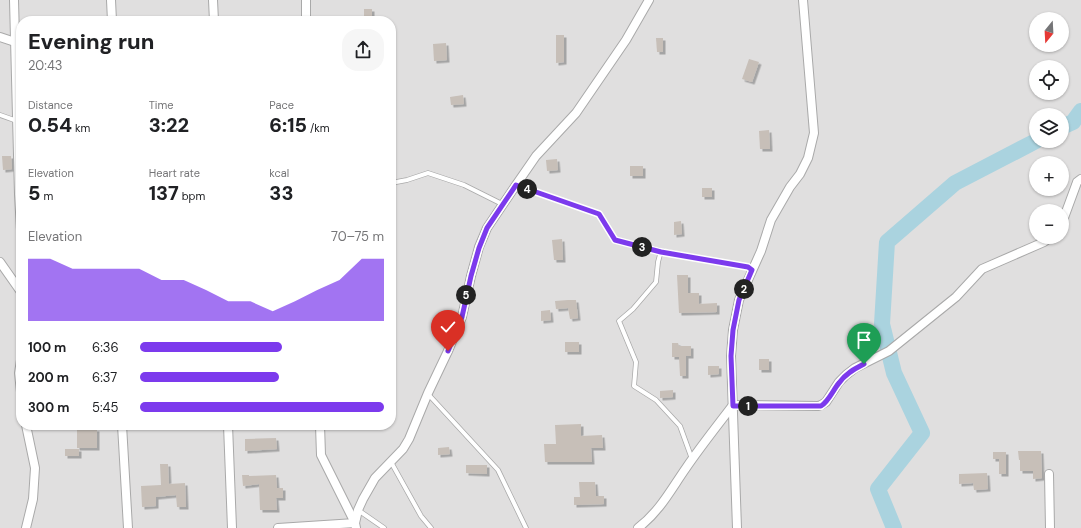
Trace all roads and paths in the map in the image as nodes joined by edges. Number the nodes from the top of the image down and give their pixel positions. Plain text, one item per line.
1 (14, 0) edge
2 (111, 0) edge
3 (213, 0) edge
4 (306, 0) edge
5 (649, 0) edge
6 (803, 0) edge
7 (112, 16) edge
8 (214, 16) edge
9 (306, 16) edge
10 (16, 22) edge
11 (0, 37) edge
12 (16, 42) edge
13 (0, 115) edge
14 (16, 120) edge
15 (1081, 179) edge
16 (396, 182) edge
17 (516, 185) junction
18 (1069, 204) edge
19 (503, 205) junction
20 (1039, 244) edge
21 (661, 252) junction
22 (0, 262) edge
23 (752, 270) junction
24 (16, 285) edge
25 (428, 393) junction
26 (733, 406) junction
27 (27, 430) edge
28 (122, 430) edge
29 (228, 430) edge
30 (320, 430) edge
31 (692, 459) junction
32 (391, 461) junction
33 (1048, 474) dead end
34 (358, 510) junction
35 (356, 526) edge
36 (26, 528) edge
37 (128, 528) edge
38 (232, 528) edge
39 (278, 528) edge
40 (384, 528) edge
41 (431, 528) edge
42 (526, 528) edge
43 (638, 528) edge
44 (737, 528) edge
45 (1050, 528) edge

1 - 10 street
2 - 7 street
3 - 8 street
4 - 9 street
5 - 17 street
6 - 23 street
11 - 12 street
13 - 14 lane
15 - 18 street
16 - 19 lane
17 - 19 street
17 - 21 lane
19 - 25 street
20 - 26 street
21 - 23 lane
21 - 31 lane
22 - 24 street
23 - 26 street
25 - 32 street
25 - 42 lane
26 - 31 street
26 - 44 street
27 - 36 street
28 - 37 street
29 - 38 street
30 - 35 street
31 - 43 street
32 - 34 street
32 - 41 lane
33 - 45 street
34 - 35 street
34 - 40 lane
35 - 39 street

